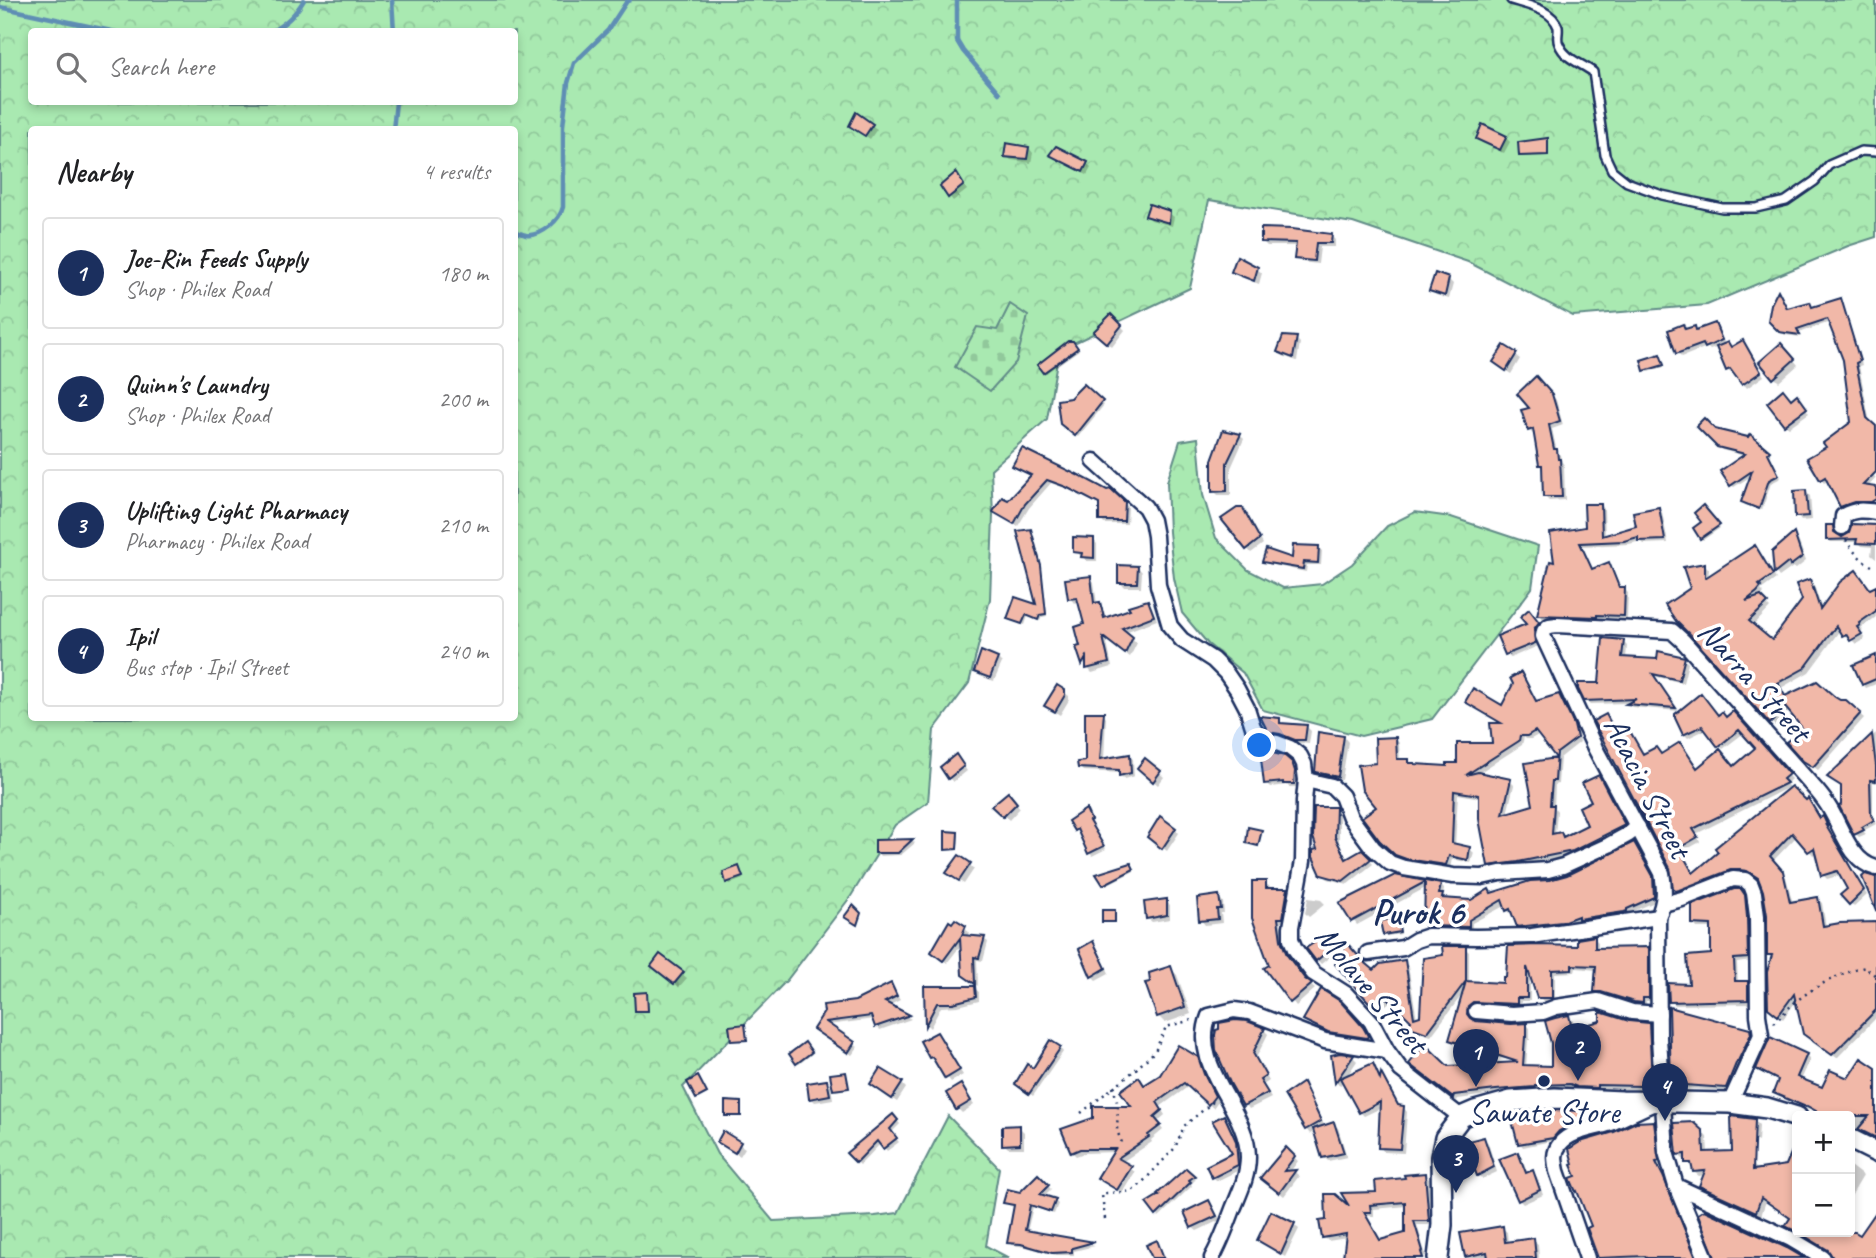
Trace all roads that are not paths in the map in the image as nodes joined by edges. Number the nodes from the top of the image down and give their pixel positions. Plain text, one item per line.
1 (1511, 0) edge
2 (1876, 152) edge
3 (1094, 461) dead end
4 (1876, 512) edge
5 (1842, 527) road end
6 (1544, 631) joint
7 (1306, 780) junction
8 (1637, 827) junction
9 (1876, 868) edge
10 (1661, 911) junction
11 (1368, 953) dead end
12 (1476, 1011) dead end
13 (1658, 1014) junction
14 (1387, 1051) junction
15 (1660, 1102) junction
16 (1730, 1103) junction
17 (1792, 1115) edge
18 (1461, 1117) junction
19 (1855, 1142) edge
20 (1876, 1152) edge
21 (1676, 1186) junction
22 (1212, 1258) edge
23 (1438, 1258) edge
24 (1587, 1258) edge
25 (1706, 1258) edge
26 (1823, 1258) edge

1 - 2 lane
3 - 7 street, Molave Street
4 - 5 street
6 - 8 street, Acacia Street
6 - 9 street, Narra Street
7 - 8 street
7 - 14 street, Molave Street
8 - 10 street, Acacia Street
10 - 11 street
10 - 13 street, Acacia Street
10 - 16 street
12 - 13 street
13 - 15 street, Acacia Street
14 - 18 street, Molave Street
14 - 22 street
15 - 16 street
15 - 18 street
15 - 21 street, Acacia Street
15 - 24 street
16 - 17 street
18 - 23 street
19 - 20 street
21 - 25 street, Acacia Street
21 - 26 street

